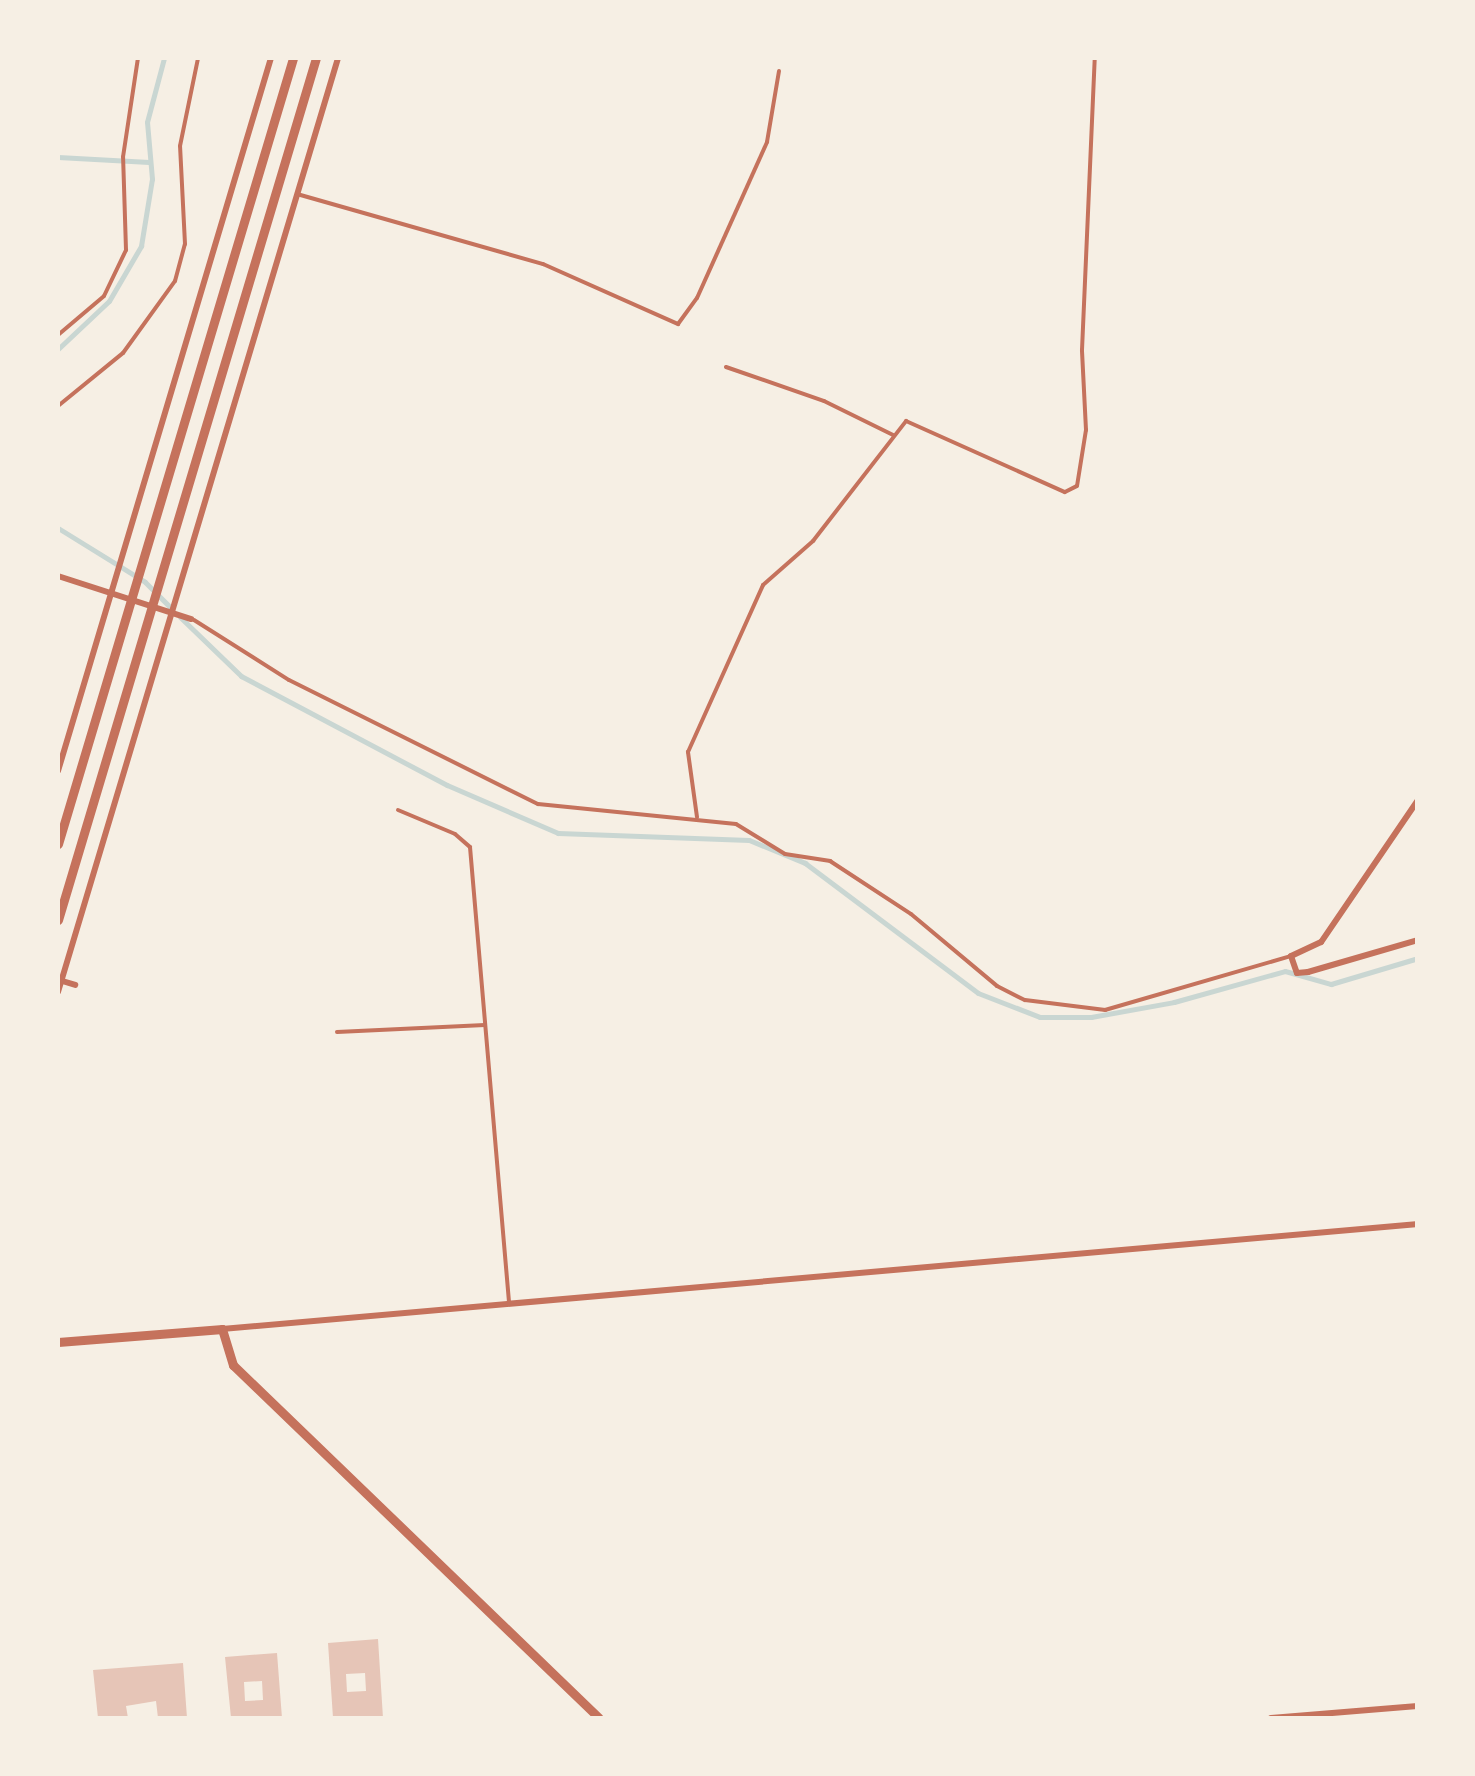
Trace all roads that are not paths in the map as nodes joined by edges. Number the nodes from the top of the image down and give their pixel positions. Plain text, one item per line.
1 (138, 58) edge
2 (198, 58) edge
3 (272, 58) edge
4 (293, 58) edge
5 (316, 58) edge
6 (338, 58) edge
7 (1095, 58) edge
8 (779, 71) dead end
9 (297, 194) junction
10 (58, 335) edge
11 (726, 367) dead end
12 (58, 406) edge
13 (893, 435) junction
14 (58, 574) edge
15 (112, 590) junction
16 (132, 597) junction
17 (151, 604) junction
18 (172, 612) junction
19 (191, 619) joint
20 (58, 771) edge
21 (1418, 800) edge
22 (398, 810) dead end
23 (697, 817) junction
24 (58, 844) edge
25 (58, 920) edge
26 (1418, 940) edge
27 (1291, 956) junction
28 (59, 980) edge
29 (75, 985) dead end
30 (58, 992) edge
31 (485, 1024) junction
32 (337, 1032) dead end
33 (1418, 1224) edge
34 (509, 1303) junction
35 (222, 1329) junction
36 (58, 1342) edge
37 (1418, 1706) edge
38 (600, 1718) edge
39 (1271, 1718) edge

1 - 10 lane
2 - 12 lane
3 - 15 street
4 - 16 street
5 - 17 street
6 - 9 street
7 - 13 lane
8 - 9 lane
9 - 18 street
11 - 13 lane
13 - 23 lane
14 - 15 street
15 - 16 street
15 - 20 street
16 - 17 street
16 - 24 street
17 - 18 street
17 - 25 street
18 - 19 street
18 - 28 street
19 - 23 lane
21 - 27 street
22 - 31 lane
23 - 27 lane
26 - 27 street
28 - 29 street
28 - 30 street
31 - 32 lane
31 - 34 lane
33 - 34 street
34 - 35 street
35 - 36 street
35 - 38 street
37 - 39 street

